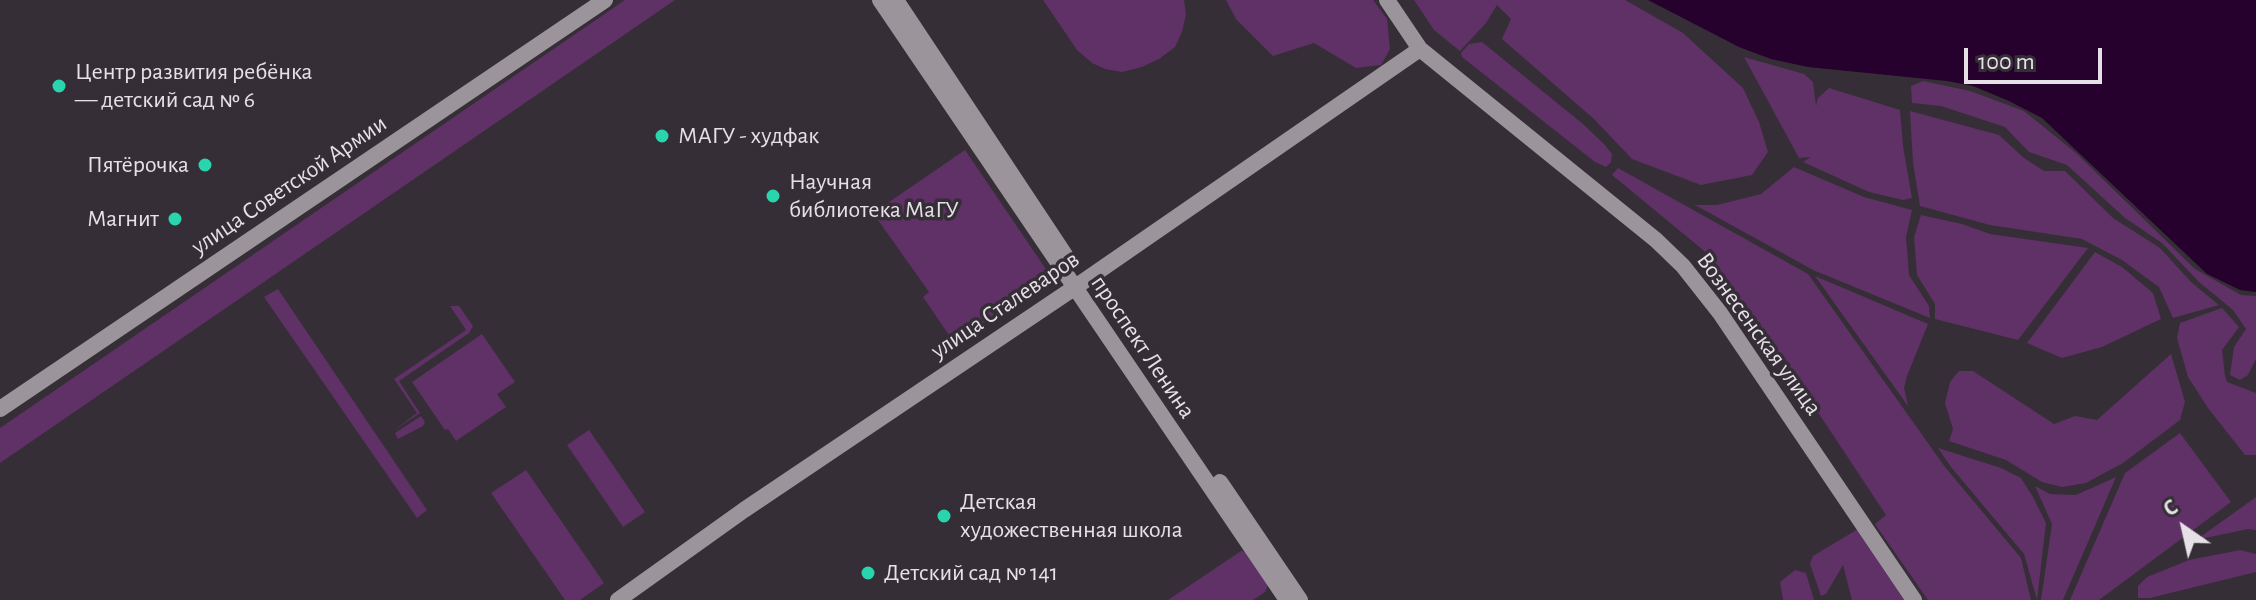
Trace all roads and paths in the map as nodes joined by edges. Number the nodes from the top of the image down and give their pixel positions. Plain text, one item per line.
1 (605, 0) edge
2 (880, 0) edge
3 (896, 0) edge
4 (1387, 0) edge
5 (1420, 49) junction
6 (1078, 284) junction
7 (0, 409) edge
8 (618, 600) edge
9 (1287, 600) edge
10 (1300, 600) edge
11 (1914, 600) edge

1 - 7 main road, улица Советской Армии
2 - 6 main road, проспект Ленина
3 - 6 main road, проспект Ленина
4 - 5 main road, Вознесенская улица
5 - 6 main road, улица Сталеваров
5 - 11 main road, Вознесенская улица
6 - 8 main road, улица Сталеваров
6 - 9 main road, проспект Ленина
6 - 10 main road, проспект Ленина

